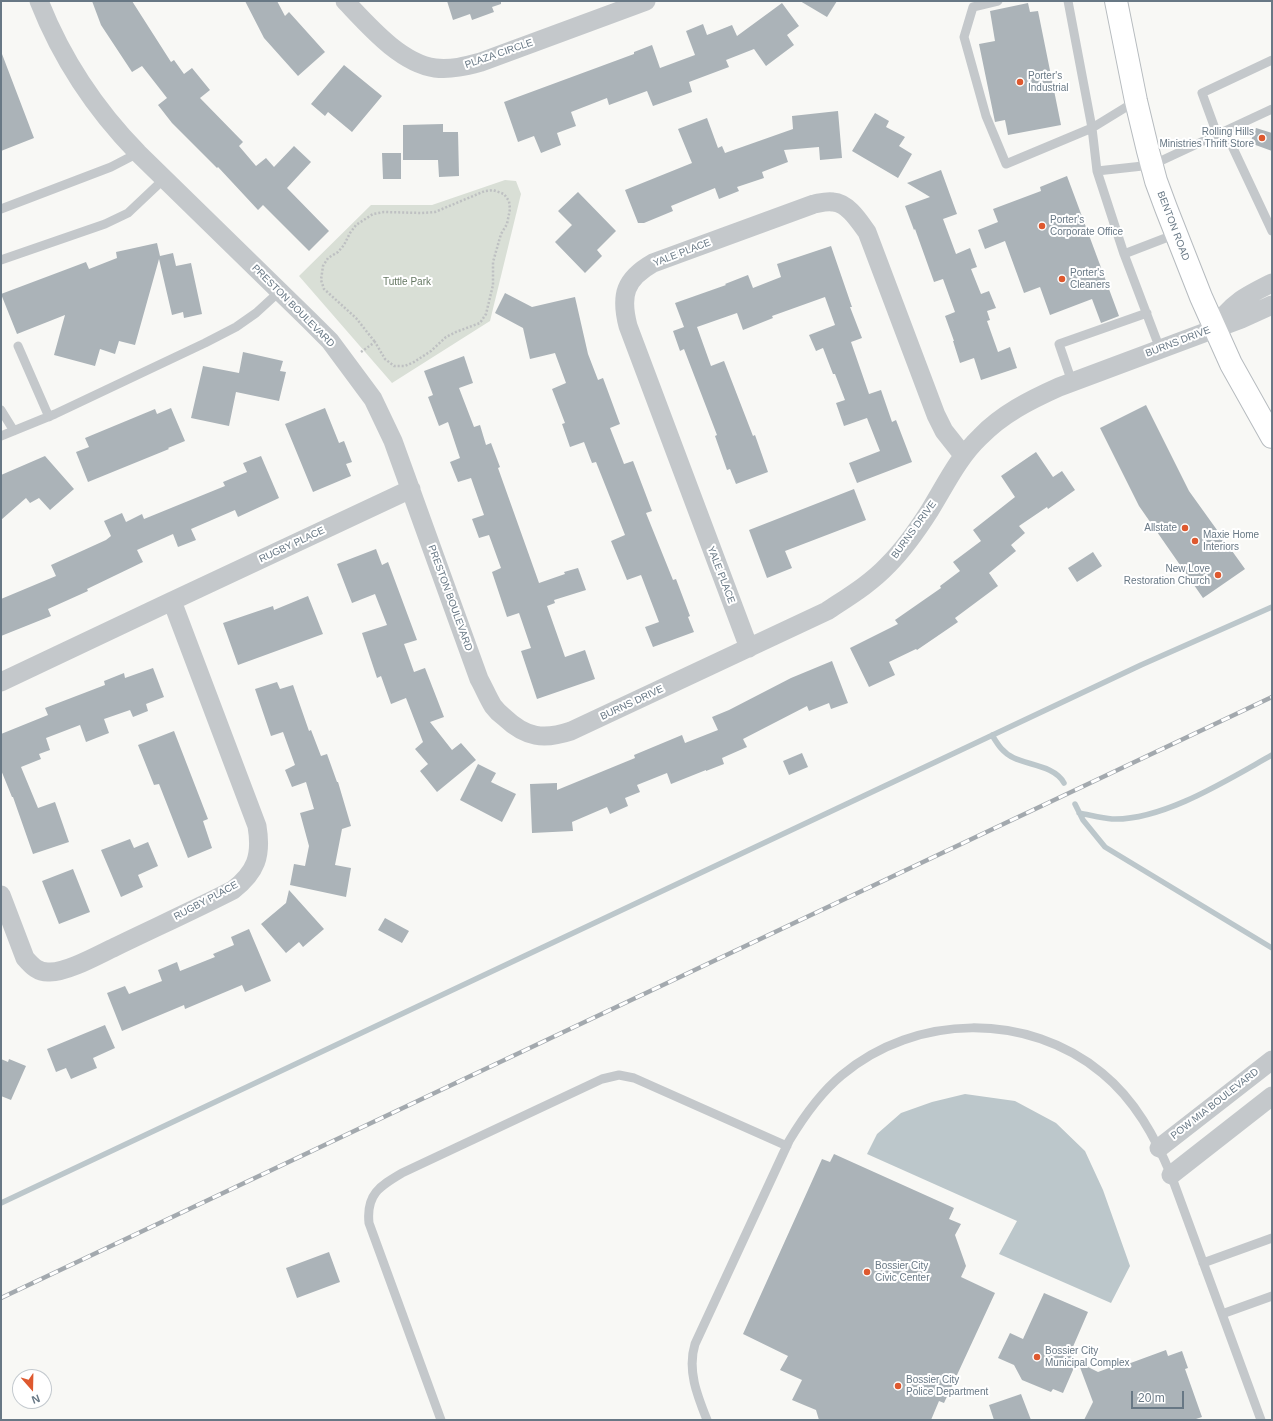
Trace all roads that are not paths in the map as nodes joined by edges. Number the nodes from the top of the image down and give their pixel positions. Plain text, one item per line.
1 (39, 1) edge
2 (345, 1) edge
3 (646, 1) edge
4 (998, 1) edge
5 (1068, 1) edge
6 (1116, 1) edge
7 (1272, 60) edge
8 (1136, 101) junction
9 (1272, 109) edge
10 (1092, 128) junction
11 (1221, 133) junction
12 (138, 153) junction
13 (1152, 165) junction
14 (1097, 171) junction
15 (164, 179) junction
16 (1, 209) edge
17 (1272, 230) edge
18 (1176, 234) junction
19 (1124, 254) junction
20 (1, 260) edge
21 (1272, 283) edge
22 (280, 291) junction
23 (1272, 304) edge
24 (1147, 314) junction
25 (1214, 328) junction
26 (18, 346) dead end
27 (1160, 349) junction
28 (1072, 382) junction
29 (1, 410) edge
30 (49, 417) junction
31 (14, 431) junction
32 (1, 436) edge
33 (1272, 437) edge
34 (963, 455) junction
35 (411, 489) junction
36 (172, 602) junction
37 (749, 648) junction
38 (1, 682) edge
39 (527, 734) joint
40 (1, 895) edge
41 (1272, 1060) edge
42 (1272, 1096) edge
43 (787, 1146) junction
44 (1159, 1148) junction
45 (1170, 1175) junction
46 (1272, 1238) edge
47 (1203, 1263) junction
48 (1272, 1296) edge
49 (1222, 1314) junction
50 (441, 1420) edge
51 (707, 1420) edge
52 (1261, 1420) edge

1 - 12 street, PRESTON BOULEVARD
2 - 3 street, PLAZA CIRCLE
4 - 10 lane
5 - 10 lane
6 - 8 main road, BENTON ROAD
7 - 11 lane
8 - 10 lane
8 - 13 main road, BENTON ROAD
9 - 11 lane
10 - 14 lane
11 - 13 lane
11 - 17 lane
12 - 15 street, PRESTON BOULEVARD
12 - 16 lane
13 - 14 lane
13 - 18 main road, BENTON ROAD
14 - 19 lane
15 - 20 lane
15 - 22 street, PRESTON BOULEVARD
18 - 19 lane
18 - 25 main road, BENTON ROAD
19 - 24 lane
21 - 25 street, BURNS DRIVE
22 - 30 lane
22 - 35 street, PRESTON BOULEVARD
23 - 25 street, BURNS DRIVE
24 - 27 lane
24 - 28 lane
25 - 27 street, BURNS DRIVE
25 - 33 main road, BENTON ROAD
26 - 30 lane
27 - 28 street, BURNS DRIVE
28 - 34 street, BURNS DRIVE
29 - 31 lane
30 - 31 lane
31 - 32 lane
34 - 37 street, BURNS DRIVE
34 - 37 street, YALE PLACE
35 - 36 street, RUGBY PLACE
35 - 39 street, PRESTON BOULEVARD
36 - 38 street, RUGBY PLACE
36 - 40 street, RUGBY PLACE
37 - 39 street, BURNS DRIVE
41 - 44 street, POW MIA BOULEVARD
42 - 45 street
43 - 44 lane
43 - 50 lane
43 - 51 lane
44 - 45 lane
45 - 47 lane
46 - 47 lane
47 - 49 lane
48 - 49 lane
49 - 52 lane

